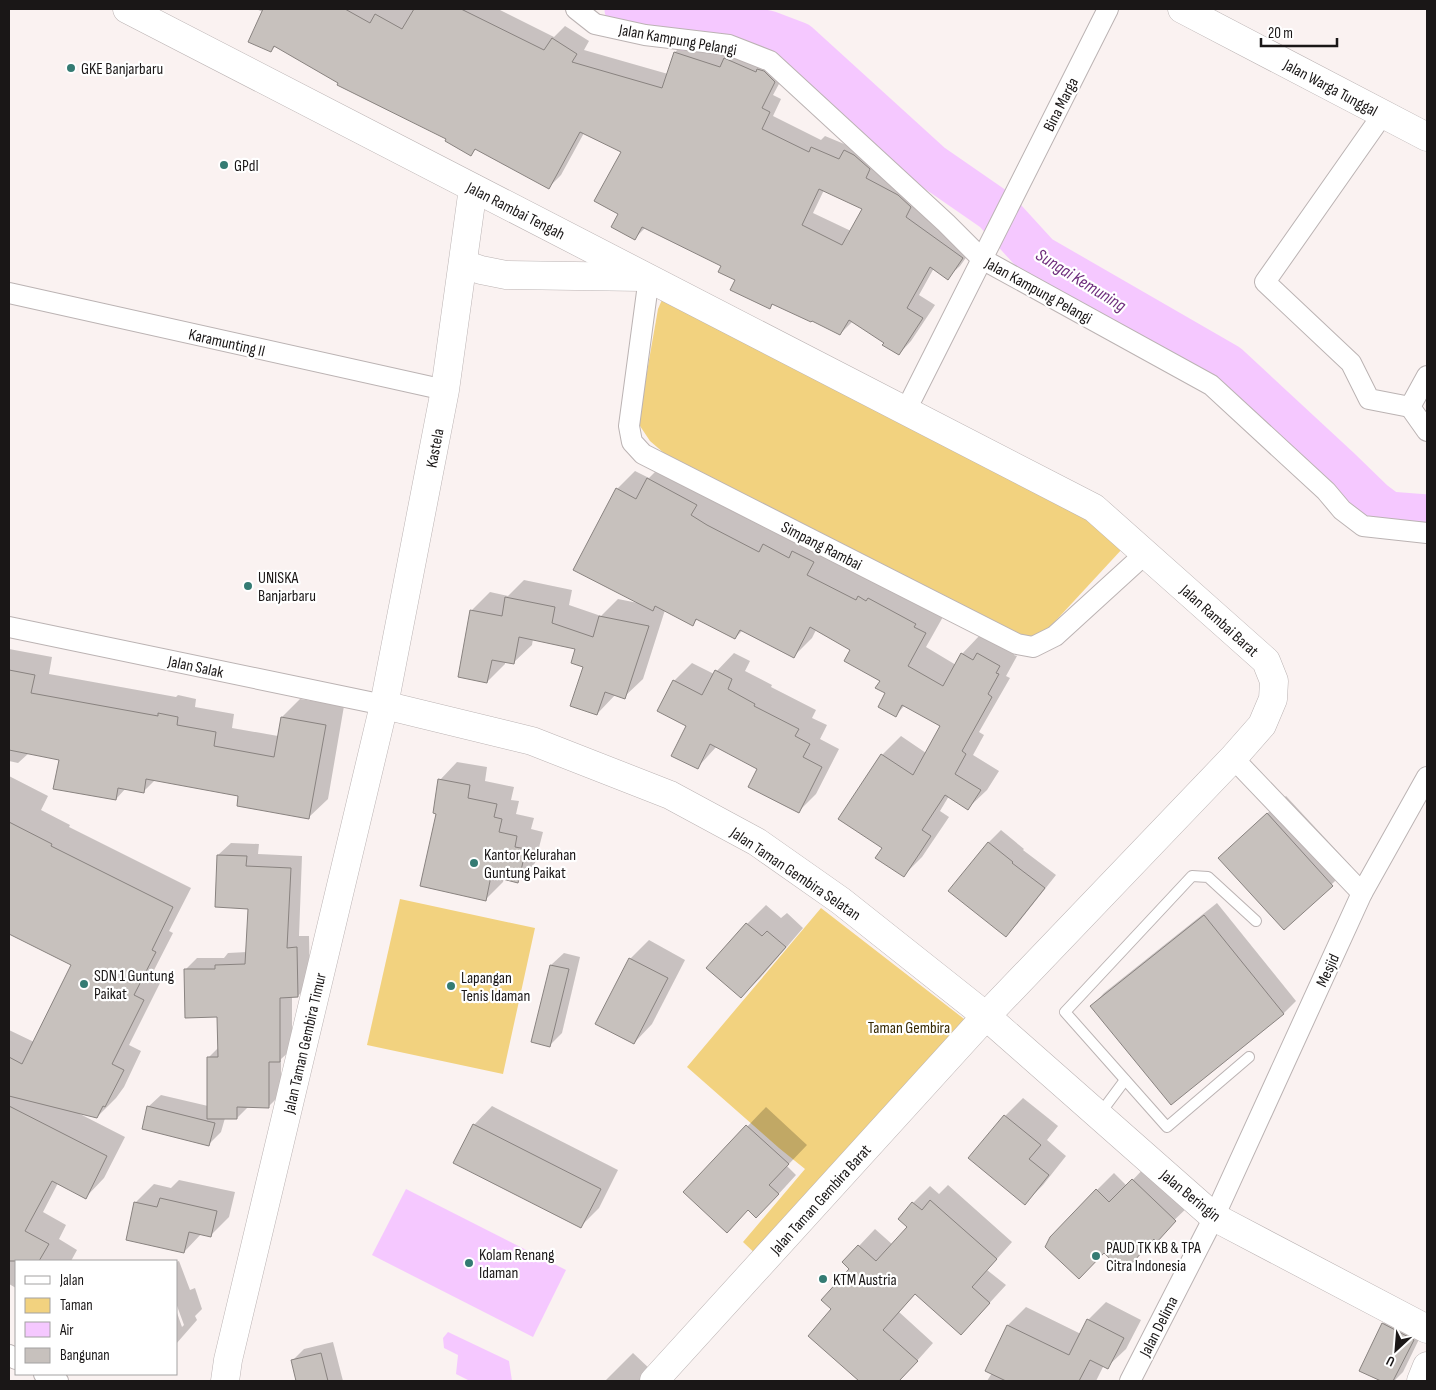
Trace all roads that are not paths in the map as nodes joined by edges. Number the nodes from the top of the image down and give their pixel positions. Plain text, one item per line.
1 (127, 9) edge
2 (576, 9) edge
3 (1108, 9) edge
4 (1182, 9) edge
5 (1383, 114) junction
6 (1427, 137) edge
7 (473, 188) junction
8 (983, 257) junction
9 (462, 264) junction
10 (648, 277) junction
11 (9, 293) edge
12 (1427, 376) edge
13 (445, 390) junction
14 (1410, 407) junction
15 (906, 410) junction
16 (1427, 431) edge
17 (1427, 533) edge
18 (1146, 553) junction
19 (9, 627) edge
20 (384, 705) junction
21 (1233, 758) junction
22 (1427, 777) edge
23 (1362, 893) junction
24 (1256, 921) dead end
25 (986, 1016) junction
26 (1249, 1057) dead end
27 (1125, 1080) junction
28 (1098, 1116) junction
29 (1214, 1217) junction
30 (1427, 1329) edge
31 (1427, 1366) edge
32 (223, 1374) edge
33 (46, 1375) edge
34 (58, 1381) edge
35 (654, 1381) edge
36 (1130, 1381) edge
37 (1421, 1381) edge

1 - 7 street, Jalan Rambai Tengah
2 - 8 street, Jalan Kampung Pelangi
3 - 8 street, Bina Marga
4 - 5 street, Jalan Warga Tunggal
5 - 6 street, Jalan Warga Tunggal
5 - 14 street
7 - 9 street, Kastela
7 - 10 street, Jalan Rambai Tengah
8 - 15 street
8 - 17 street, Jalan Kampung Pelangi
9 - 10 street
9 - 13 street, Kastela
10 - 15 street, Jalan Rambai Tengah
10 - 18 street, Simpang Rambai
11 - 13 street, Karamunting II
12 - 14 street
13 - 20 street, Kastela
14 - 16 street
15 - 18 street, Jalan Rambai Barat
18 - 21 street, Jalan Rambai Barat
19 - 20 street, Jalan Salak
20 - 25 street, Jalan Taman Gembira Selatan
20 - 32 street, Jalan Taman Gembira Timur
21 - 23 street
21 - 25 street, Jalan Rambai Barat
22 - 23 street, Mesjid
23 - 29 street, Mesjid
24 - 27 lane
25 - 28 street, Jalan Beringin
25 - 35 street, Jalan Taman Gembira Barat
26 - 27 lane
27 - 28 lane
28 - 29 street, Jalan Beringin
29 - 30 street, Jalan Beringin
29 - 36 street, Jalan Delima
31 - 37 street
33 - 34 street

